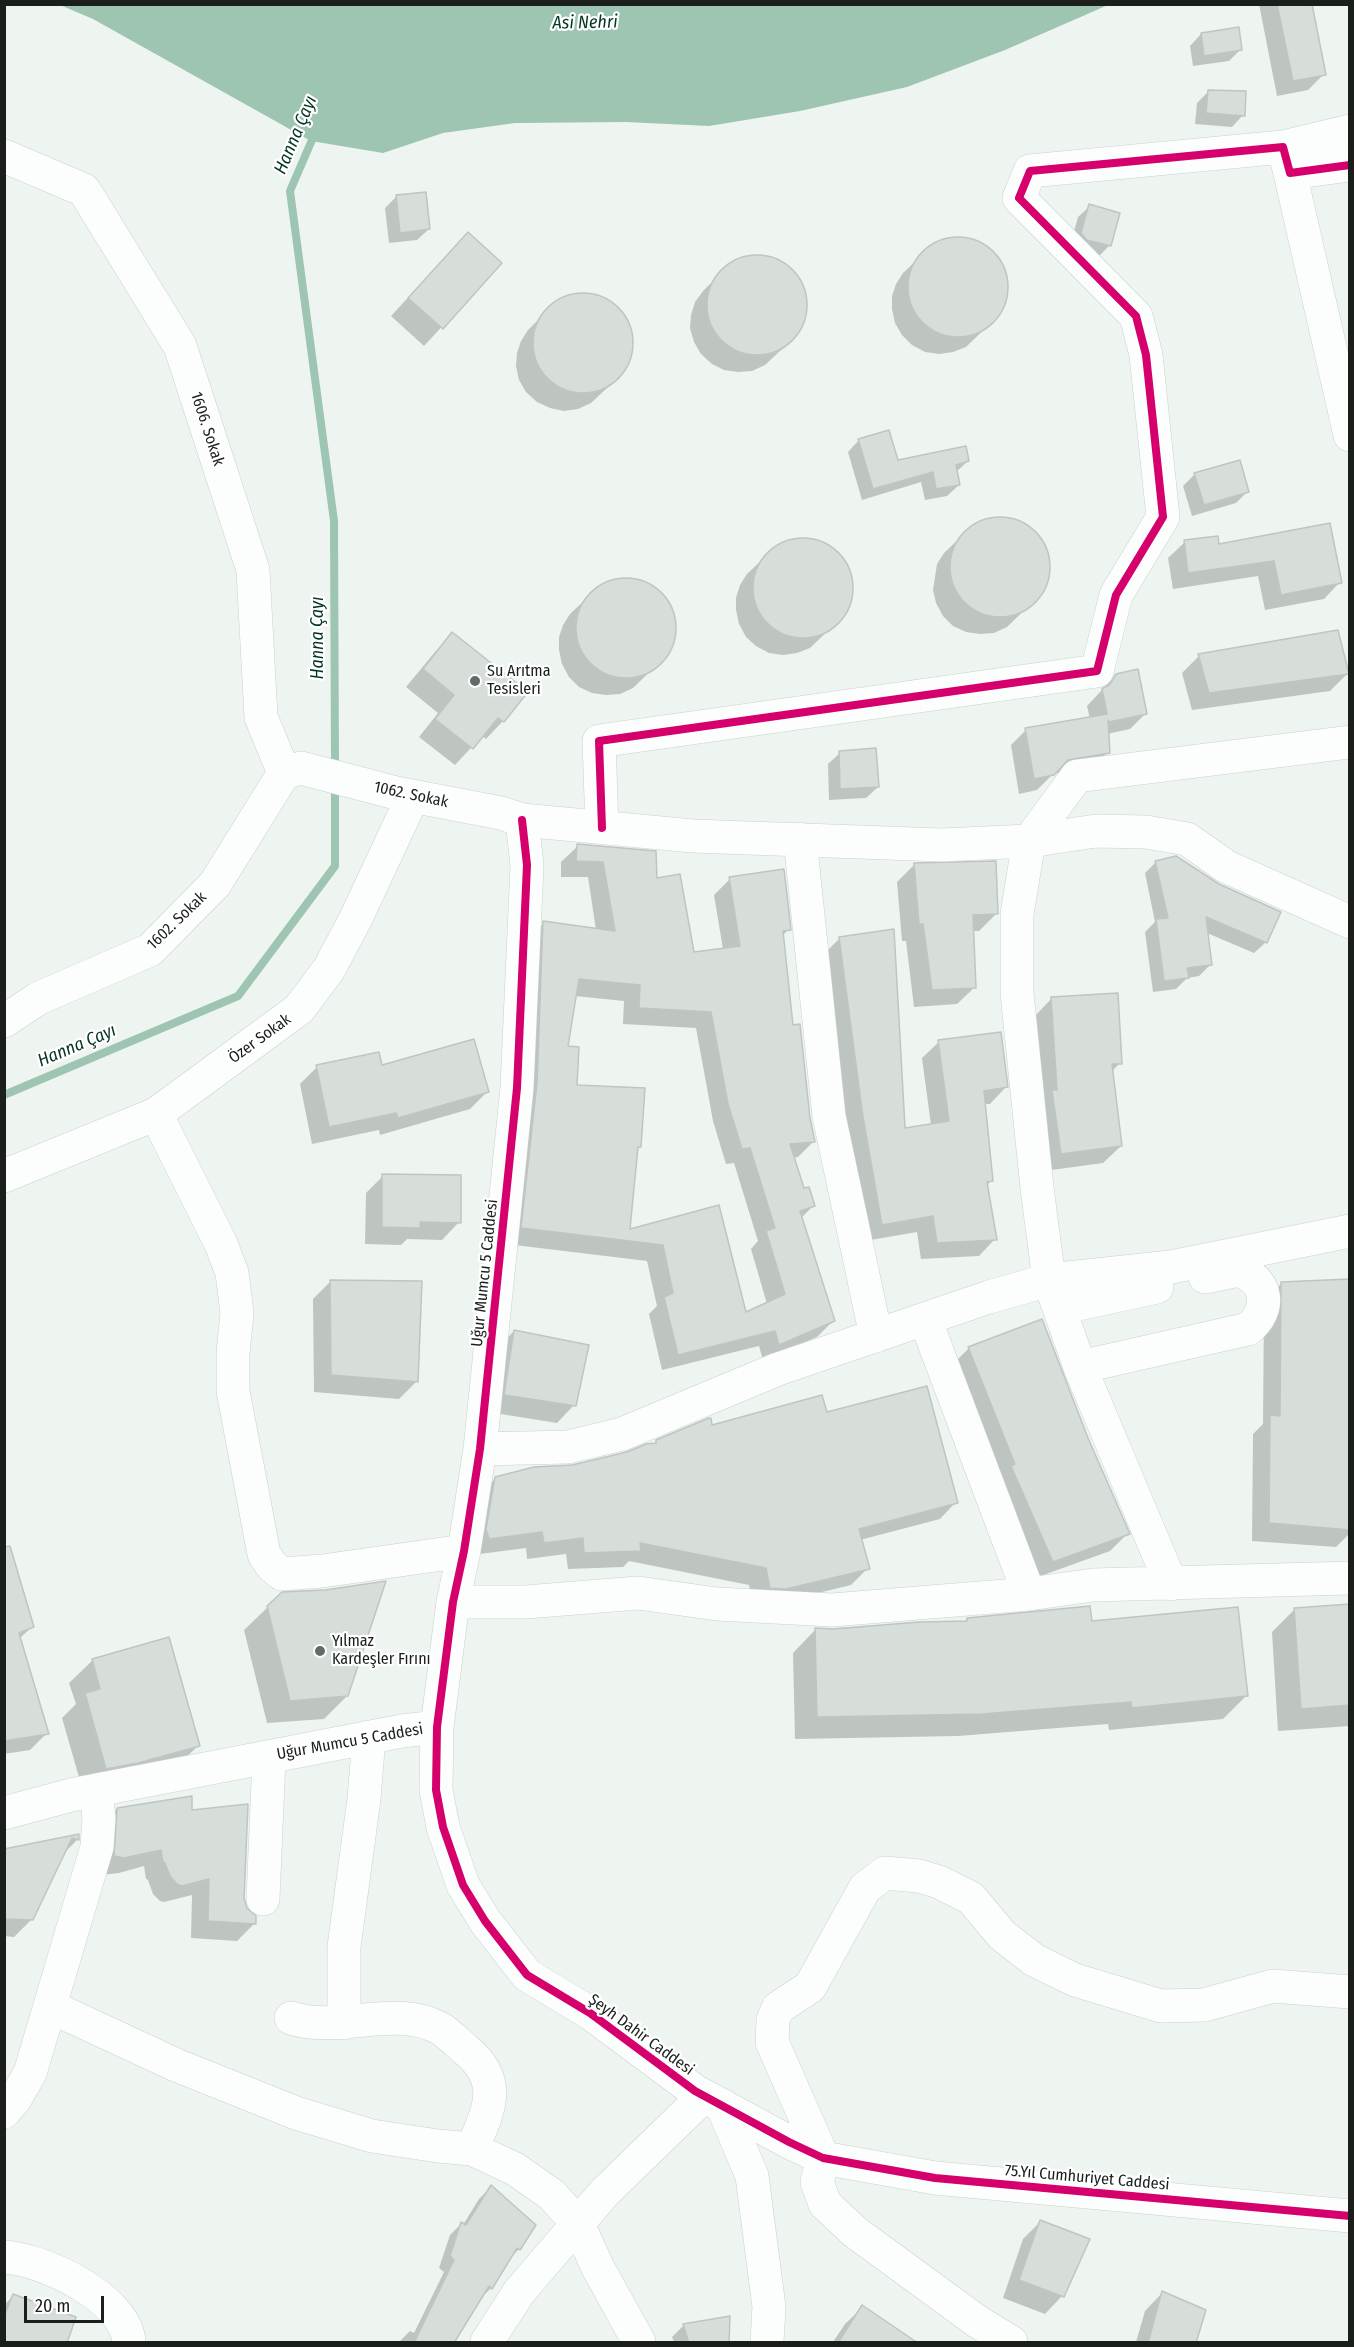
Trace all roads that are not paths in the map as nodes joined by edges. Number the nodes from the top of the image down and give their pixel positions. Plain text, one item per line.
1 (1350, 131) edge
2 (4, 156) edge
3 (1287, 160) junction
4 (1350, 165) edge
5 (1350, 435) edge
6 (1350, 742) edge
7 (292, 771) junction
8 (404, 794) junction
9 (522, 820) junction
10 (602, 828) junction
11 (800, 839) junction
12 (1029, 841) junction
13 (1350, 922) edge
14 (4, 989) edge
15 (39, 998) junction
16 (4, 1021) edge
17 (156, 1114) junction
18 (4, 1176) edge
19 (1350, 1231) edge
20 (1054, 1294) junction
21 (925, 1319) junction
22 (876, 1336) junction
23 (1080, 1367) junction
24 (480, 1449) junction
25 (464, 1551) junction
26 (1350, 1578) edge
27 (1170, 1584) junction
28 (1029, 1594) junction
29 (453, 1602) junction
30 (437, 1727) junction
31 (369, 1737) junction
32 (269, 1758) junction
33 (96, 1790) junction
34 (4, 1813) edge
35 (263, 1899) dead end
36 (1350, 1992) edge
37 (51, 2007) junction
38 (291, 2018) dead end
39 (344, 2023) junction
40 (713, 2100) junction
41 (4, 2112) edge
42 (472, 2149) junction
43 (823, 2158) junction
44 (1350, 2216) edge
45 (578, 2224) junction
46 (4, 2257) edge
47 (769, 2307) junction
48 (129, 2343) edge
49 (487, 2343) edge
50 (639, 2343) edge
51 (767, 2343) edge
52 (775, 2343) edge
53 (1011, 2343) edge

1 - 3 street
2 - 7 street, 1606. Sokak
3 - 4 street
3 - 5 street
3 - 10 street
6 - 12 street
7 - 8 street, 1062. Sokak
7 - 15 street, 1602. Sokak
8 - 9 street, 1062. Sokak
8 - 17 street, Özer Sokak
9 - 10 street, 1062. Sokak
9 - 24 street, Uğur Mumcu 5 Caddesi
10 - 11 street, 1062. Sokak
11 - 12 street, 1062. Sokak
11 - 22 street
12 - 13 street, 1062. Sokak
12 - 20 street
14 - 15 street
15 - 16 street, 1602. Sokak
17 - 18 street, Özer Sokak
17 - 25 street
19 - 20 street
20 - 21 street
20 - 23 street
20 - 23 street
21 - 22 street
21 - 28 street
22 - 24 street
23 - 27 street
24 - 25 street, Uğur Mumcu 5 Caddesi
25 - 29 street, Uğur Mumcu 5 Caddesi
26 - 27 street
27 - 28 street
28 - 29 street
29 - 30 street, Uğur Mumcu 5 Caddesi
30 - 31 street, Uğur Mumcu 5 Caddesi
30 - 40 street, Şeyh Dahir Caddesi
31 - 32 street, Uğur Mumcu 5 Caddesi
31 - 39 street
32 - 33 street, Uğur Mumcu 5 Caddesi
32 - 35 street
33 - 34 street, Uğur Mumcu 5 Caddesi
33 - 37 street
36 - 43 street
37 - 41 street
37 - 42 street
38 - 39 street
39 - 42 street
40 - 43 street, Şeyh Dahir Caddesi
40 - 45 street
40 - 47 street
42 - 45 street
43 - 44 street, 75.Yıl Cumhuriyet Caddesi
43 - 53 street
45 - 49 street
45 - 50 street
46 - 48 street
47 - 51 street
47 - 52 street

